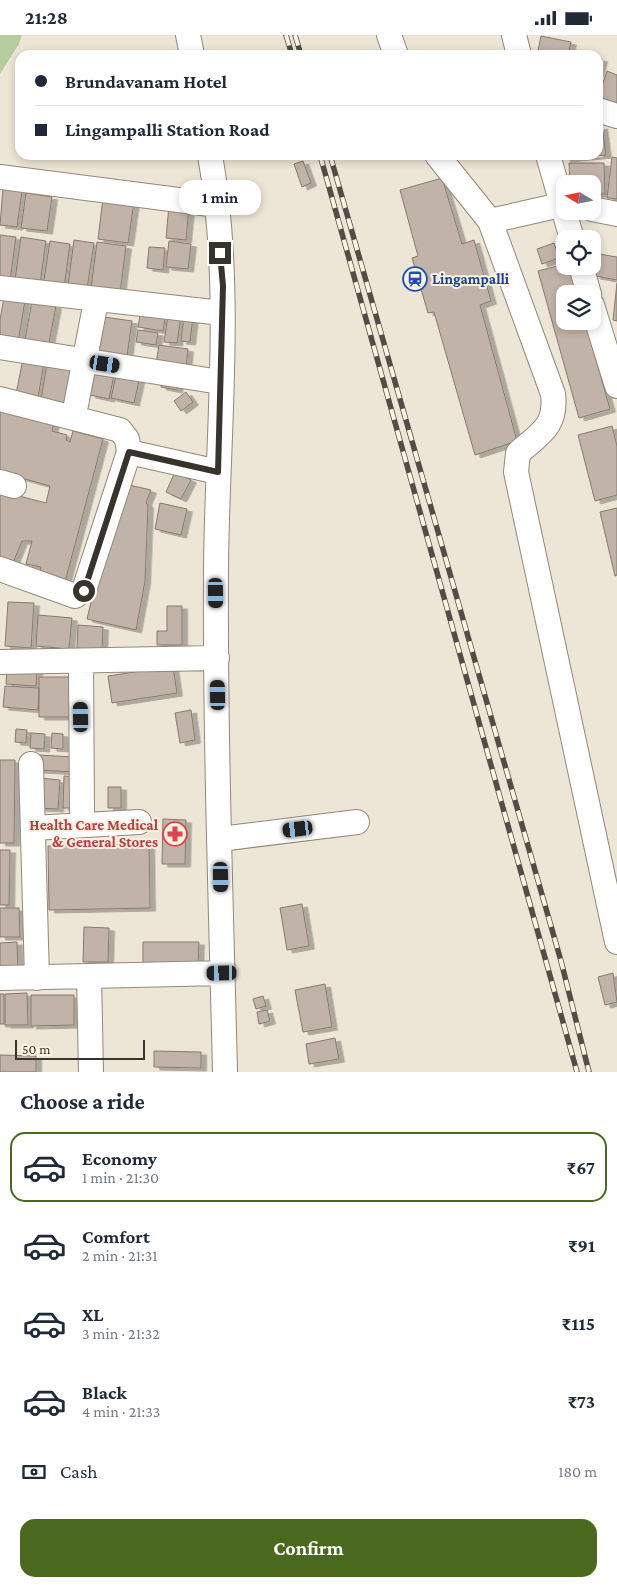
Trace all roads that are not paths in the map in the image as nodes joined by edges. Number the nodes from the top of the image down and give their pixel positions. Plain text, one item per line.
1 (188, 35) edge
2 (389, 35) edge
3 (514, 35) edge
4 (191, 50) edge
5 (394, 50) edge
6 (518, 50) edge
7 (603, 112) edge
8 (617, 116) edge
9 (211, 160) edge
10 (440, 160) edge
11 (550, 160) edge
12 (0, 177) edge
13 (556, 181) edge
14 (217, 205) junction
15 (556, 205) edge
16 (601, 211) edge
17 (617, 214) edge
18 (490, 221) junction
19 (0, 288) edge
20 (96, 301) junction
21 (222, 313) junction
22 (600, 330) edge
23 (0, 347) edge
24 (86, 361) junction
25 (220, 382) junction
26 (617, 386) edge
27 (0, 399) edge
28 (76, 405) dead end
29 (129, 452) junction
30 (218, 472) junction
31 (0, 569) edge
32 (218, 658) junction
33 (81, 661) junction
34 (0, 662) edge
35 (31, 763) dead end
36 (82, 811) dead end
37 (356, 821) dead end
38 (139, 822) dead end
39 (33, 828) junction
40 (220, 839) junction
41 (617, 942) edge
42 (222, 973) junction
43 (37, 977) junction
44 (89, 977) junction
45 (0, 979) edge
46 (91, 1072) edge
47 (225, 1072) edge

1 - 4 street
2 - 5 street
3 - 6 street
7 - 8 street
9 - 14 street
10 - 18 street
11 - 13 street
12 - 14 street
14 - 21 street
15 - 18 street
16 - 17 street
18 - 41 street
19 - 20 street
20 - 21 street
20 - 24 street
21 - 25 street
22 - 26 street
23 - 24 street
24 - 25 street
24 - 28 street
25 - 30 street
27 - 29 street
29 - 30 street
29 - 31 street
30 - 32 street
32 - 33 street
32 - 40 street
33 - 34 street
33 - 36 street
35 - 39 street
37 - 40 street
38 - 39 street
39 - 43 street
40 - 42 street
42 - 44 street
42 - 47 street
43 - 44 street
43 - 45 street
44 - 46 street

